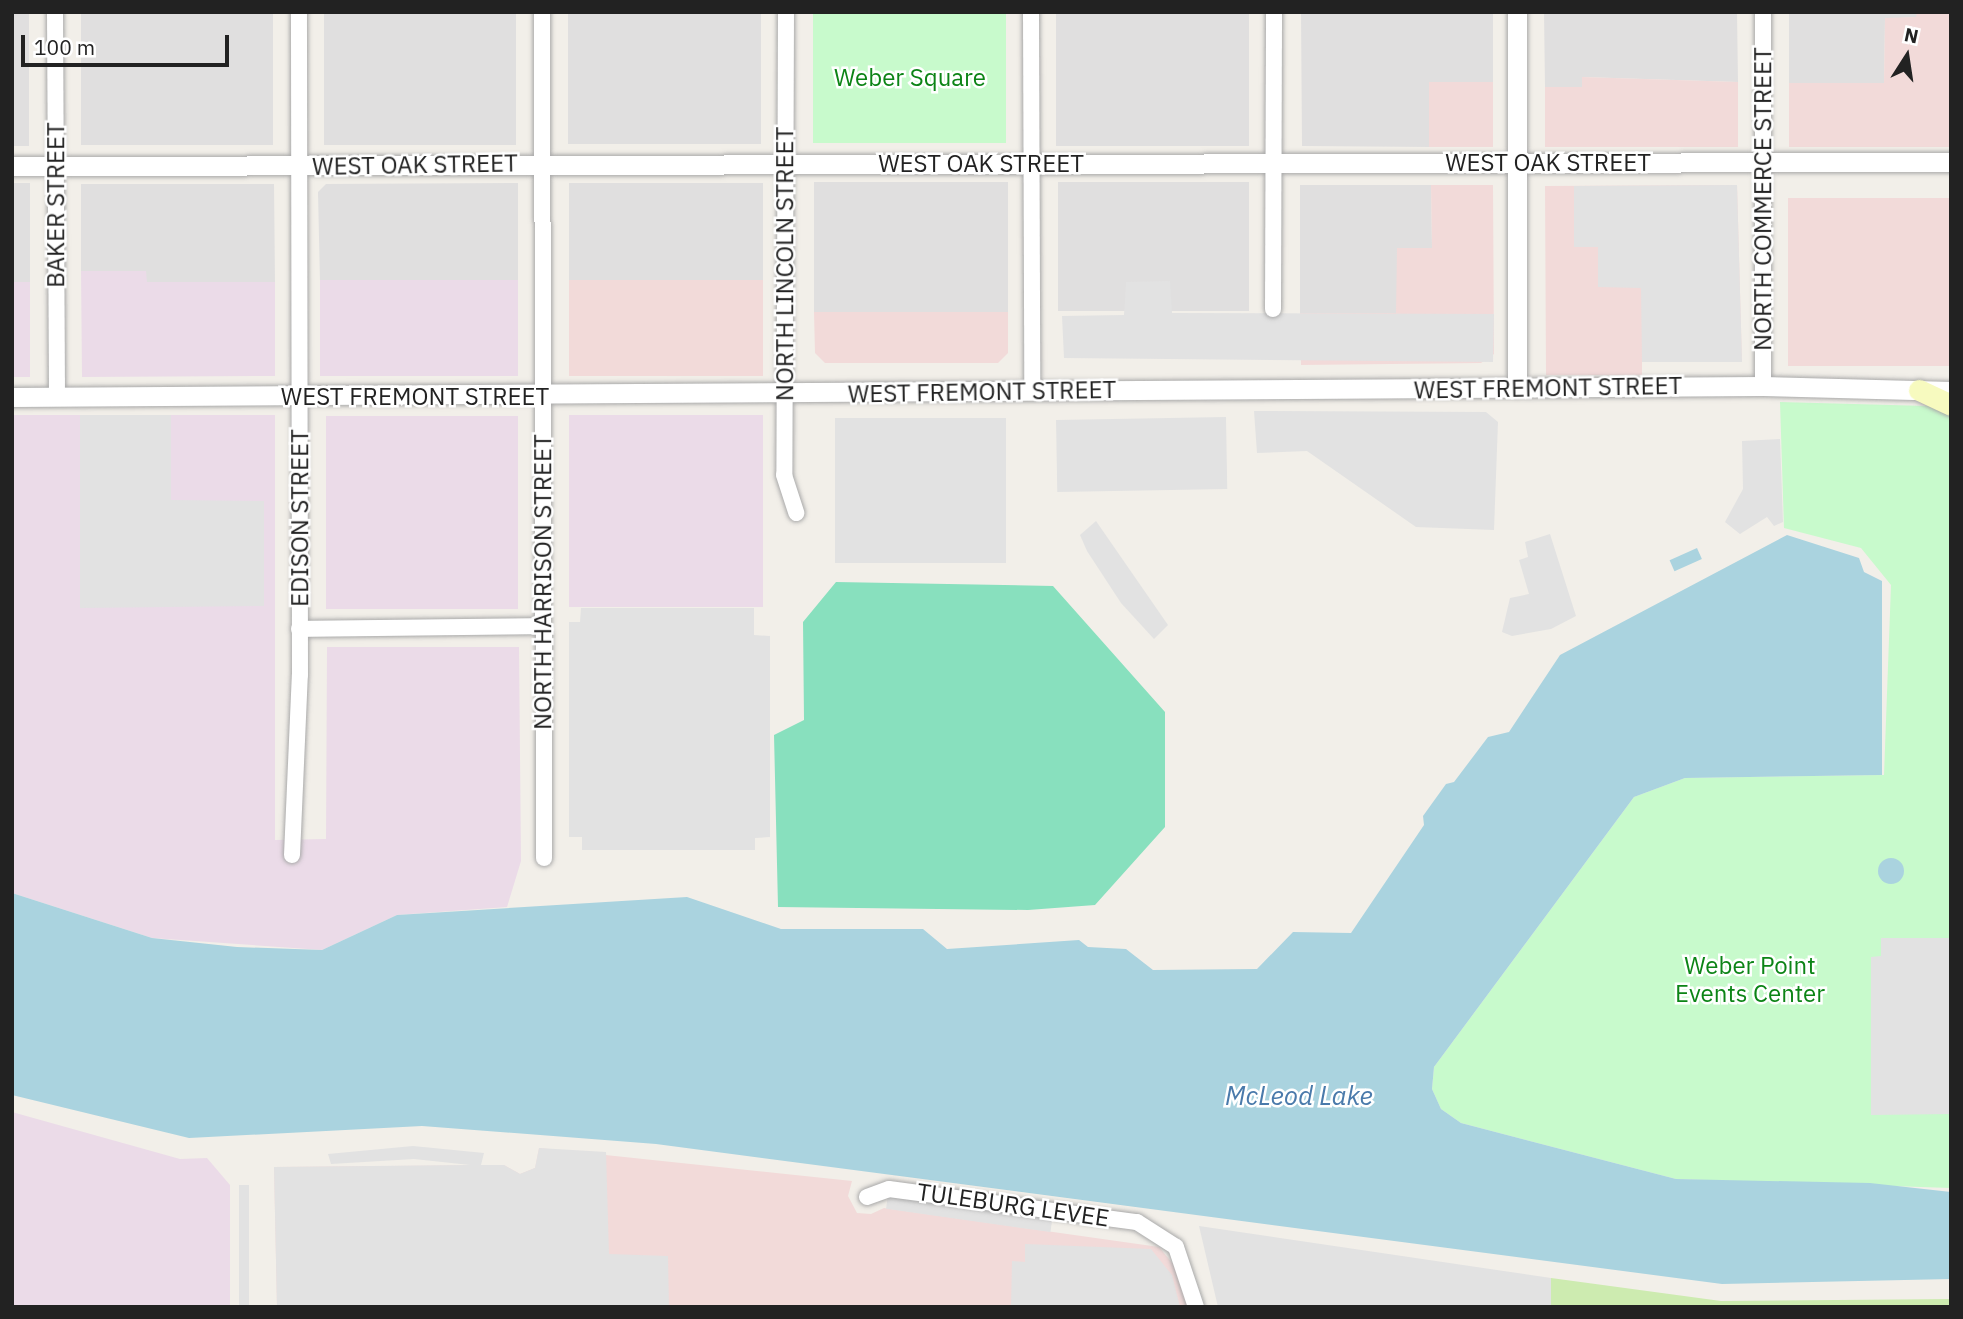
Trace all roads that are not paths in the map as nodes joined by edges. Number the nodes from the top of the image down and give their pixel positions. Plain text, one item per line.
1 (55, 12) edge
2 (299, 12) edge
3 (542, 12) edge
4 (786, 12) edge
5 (1031, 12) edge
6 (1274, 12) edge
7 (1517, 12) edge
8 (1763, 12) edge
9 (1030, 162) junction
10 (1515, 162) junction
11 (1951, 162) edge
12 (542, 163) junction
13 (1272, 164) junction
14 (1763, 164) junction
15 (785, 165) junction
16 (12, 166) edge
17 (56, 166) junction
18 (299, 167) junction
19 (1273, 309) dead end
20 (1762, 386) junction
21 (1517, 388) junction
22 (1032, 389) junction
23 (1919, 390) junction
24 (1951, 391) edge
25 (784, 394) junction
26 (12, 397) edge
27 (57, 397) junction
28 (300, 397) junction
29 (544, 397) junction
30 (1951, 405) edge
31 (796, 513) dead end
32 (543, 626) junction
33 (299, 629) junction
34 (292, 855) dead end
35 (544, 858) dead end
36 (867, 1197) dead end
37 (1196, 1307) edge

1 - 17 street, BAKER STREET
2 - 18 street, EDISON STREET
3 - 12 street, NORTH HARRISON STREET
4 - 15 street, NORTH LINCOLN STREET
5 - 9 street
6 - 13 street
7 - 10 street
8 - 14 street, NORTH COMMERCE STREET
9 - 13 street, WEST OAK STREET
9 - 15 street, WEST OAK STREET
9 - 22 street
10 - 13 street, WEST OAK STREET
10 - 14 street, WEST OAK STREET
10 - 21 street
11 - 14 street, WEST OAK STREET
12 - 15 street, WEST OAK STREET
12 - 18 street, WEST OAK STREET
12 - 29 street, NORTH HARRISON STREET
13 - 19 street
14 - 20 street, NORTH COMMERCE STREET
15 - 25 street, NORTH LINCOLN STREET
16 - 17 street, WEST OAK STREET
17 - 18 street, WEST OAK STREET
17 - 27 street, BAKER STREET
18 - 28 street, EDISON STREET
20 - 21 street, WEST FREMONT STREET
20 - 23 street, WEST FREMONT STREET
21 - 22 street, WEST FREMONT STREET
22 - 25 street, WEST FREMONT STREET
23 - 24 street, WEST FREMONT STREET
23 - 30 main road
25 - 29 street, WEST FREMONT STREET
25 - 31 street, NORTH LINCOLN STREET
26 - 27 street, WEST FREMONT STREET
27 - 28 street, WEST FREMONT STREET
28 - 29 street, WEST FREMONT STREET
28 - 33 street, EDISON STREET
29 - 32 street, NORTH HARRISON STREET
32 - 33 street
32 - 35 street, NORTH HARRISON STREET
33 - 34 street, EDISON STREET
36 - 37 street, TULEBURG LEVEE

